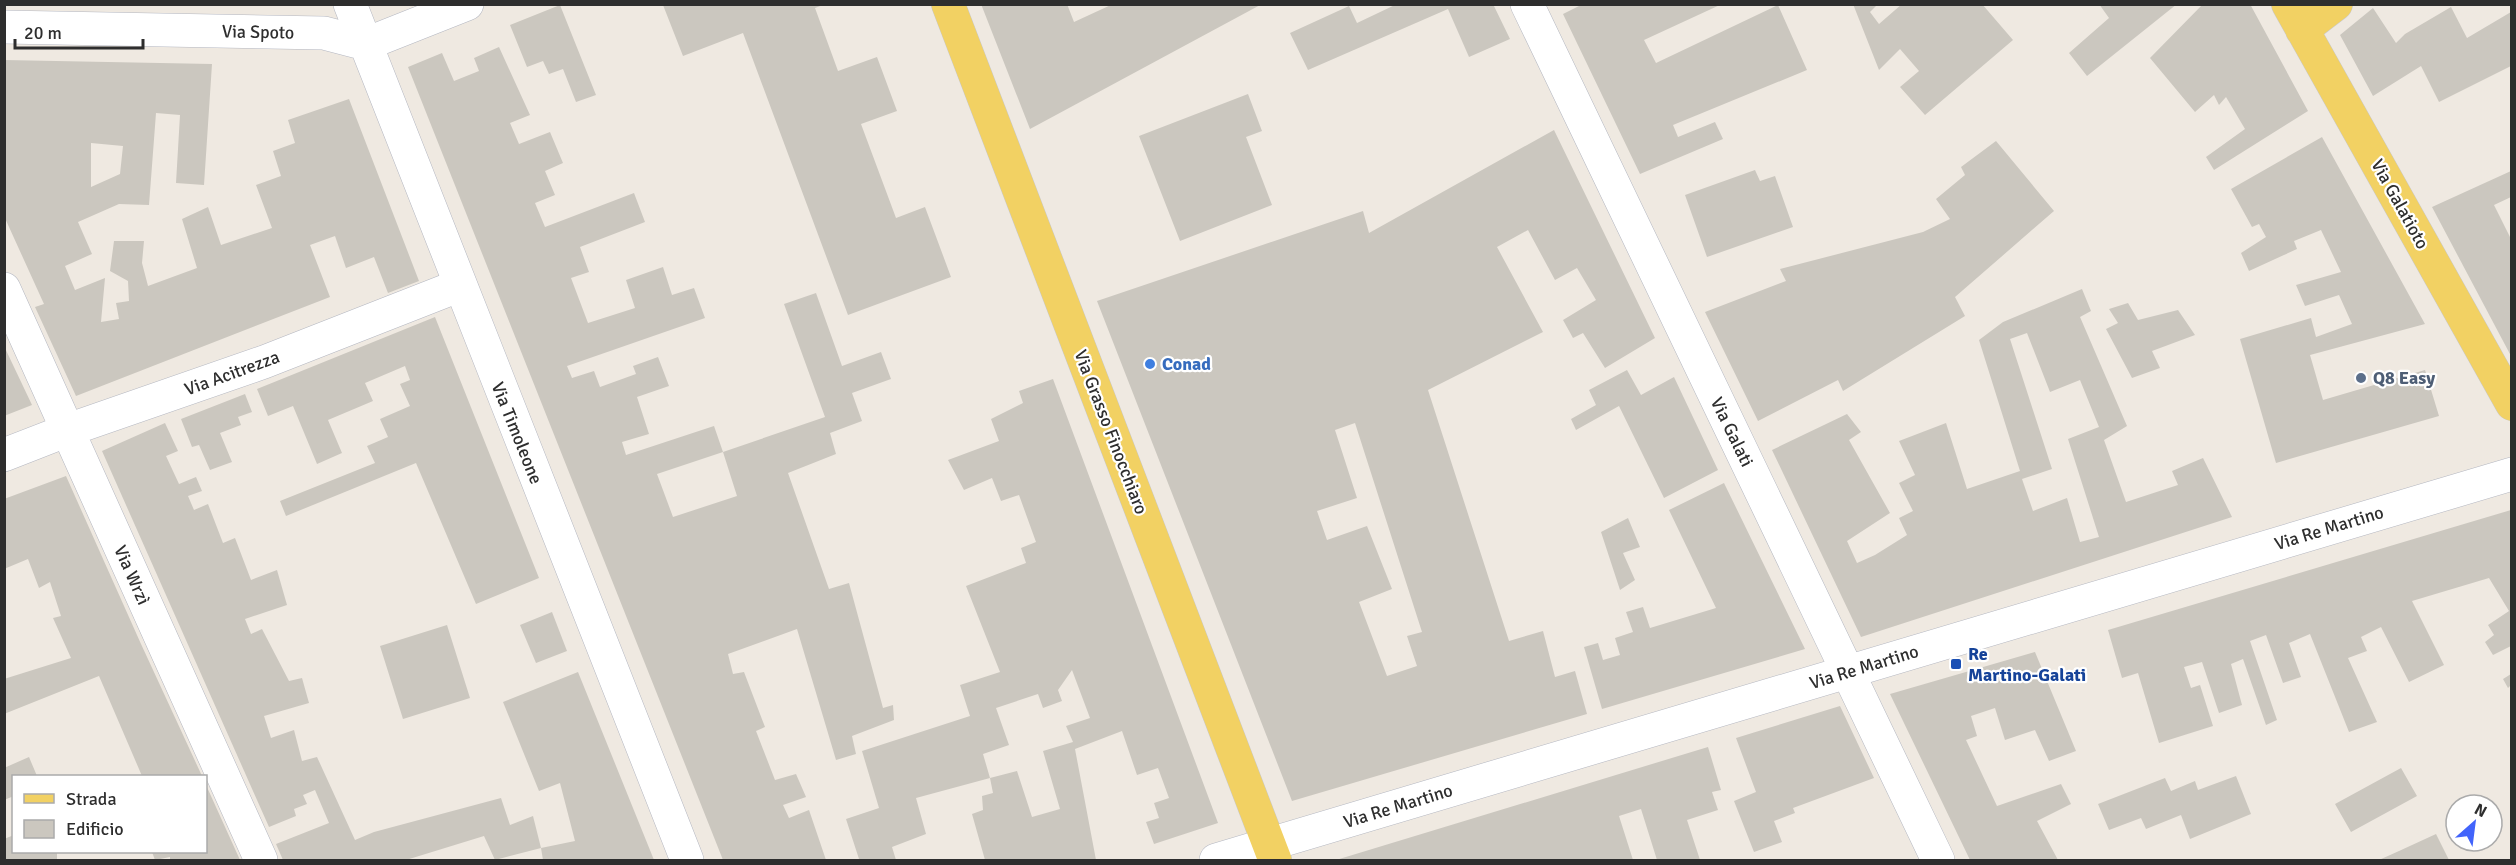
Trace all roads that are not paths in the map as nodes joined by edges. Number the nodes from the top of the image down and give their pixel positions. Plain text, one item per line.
1 (350, 4) edge
2 (467, 4) edge
3 (948, 4) edge
4 (1527, 4) edge
5 (2336, 4) edge
6 (2295, 17) edge
7 (4, 27) edge
8 (366, 44) junction
9 (458, 286) junction
10 (4, 289) edge
11 (2511, 404) edge
12 (68, 430) junction
13 (4, 455) edge
14 (2511, 474) edge
15 (1847, 672) junction
16 (1272, 852) edge
17 (261, 861) edge
18 (687, 861) edge
19 (1216, 861) edge
20 (1938, 861) edge

1 - 8 street, Via Timoleone
2 - 8 street
3 - 16 main road, Via Grasso Finocchiaro
4 - 15 street, Via Galati
5 - 6 main road
6 - 11 main road, Via Galatioto
7 - 8 street, Via Spoto
8 - 9 street, Via Timoleone
9 - 12 street, Via Acitrezza
9 - 18 street, Via Timoleone
10 - 12 street, Via Wrzì
12 - 13 street, Via Acitrezza
12 - 17 street, Via Wrzì
14 - 15 street, Via Re Martino
15 - 16 street, Via Re Martino
15 - 20 street, Via Galati
16 - 19 street, Via Re Martino

